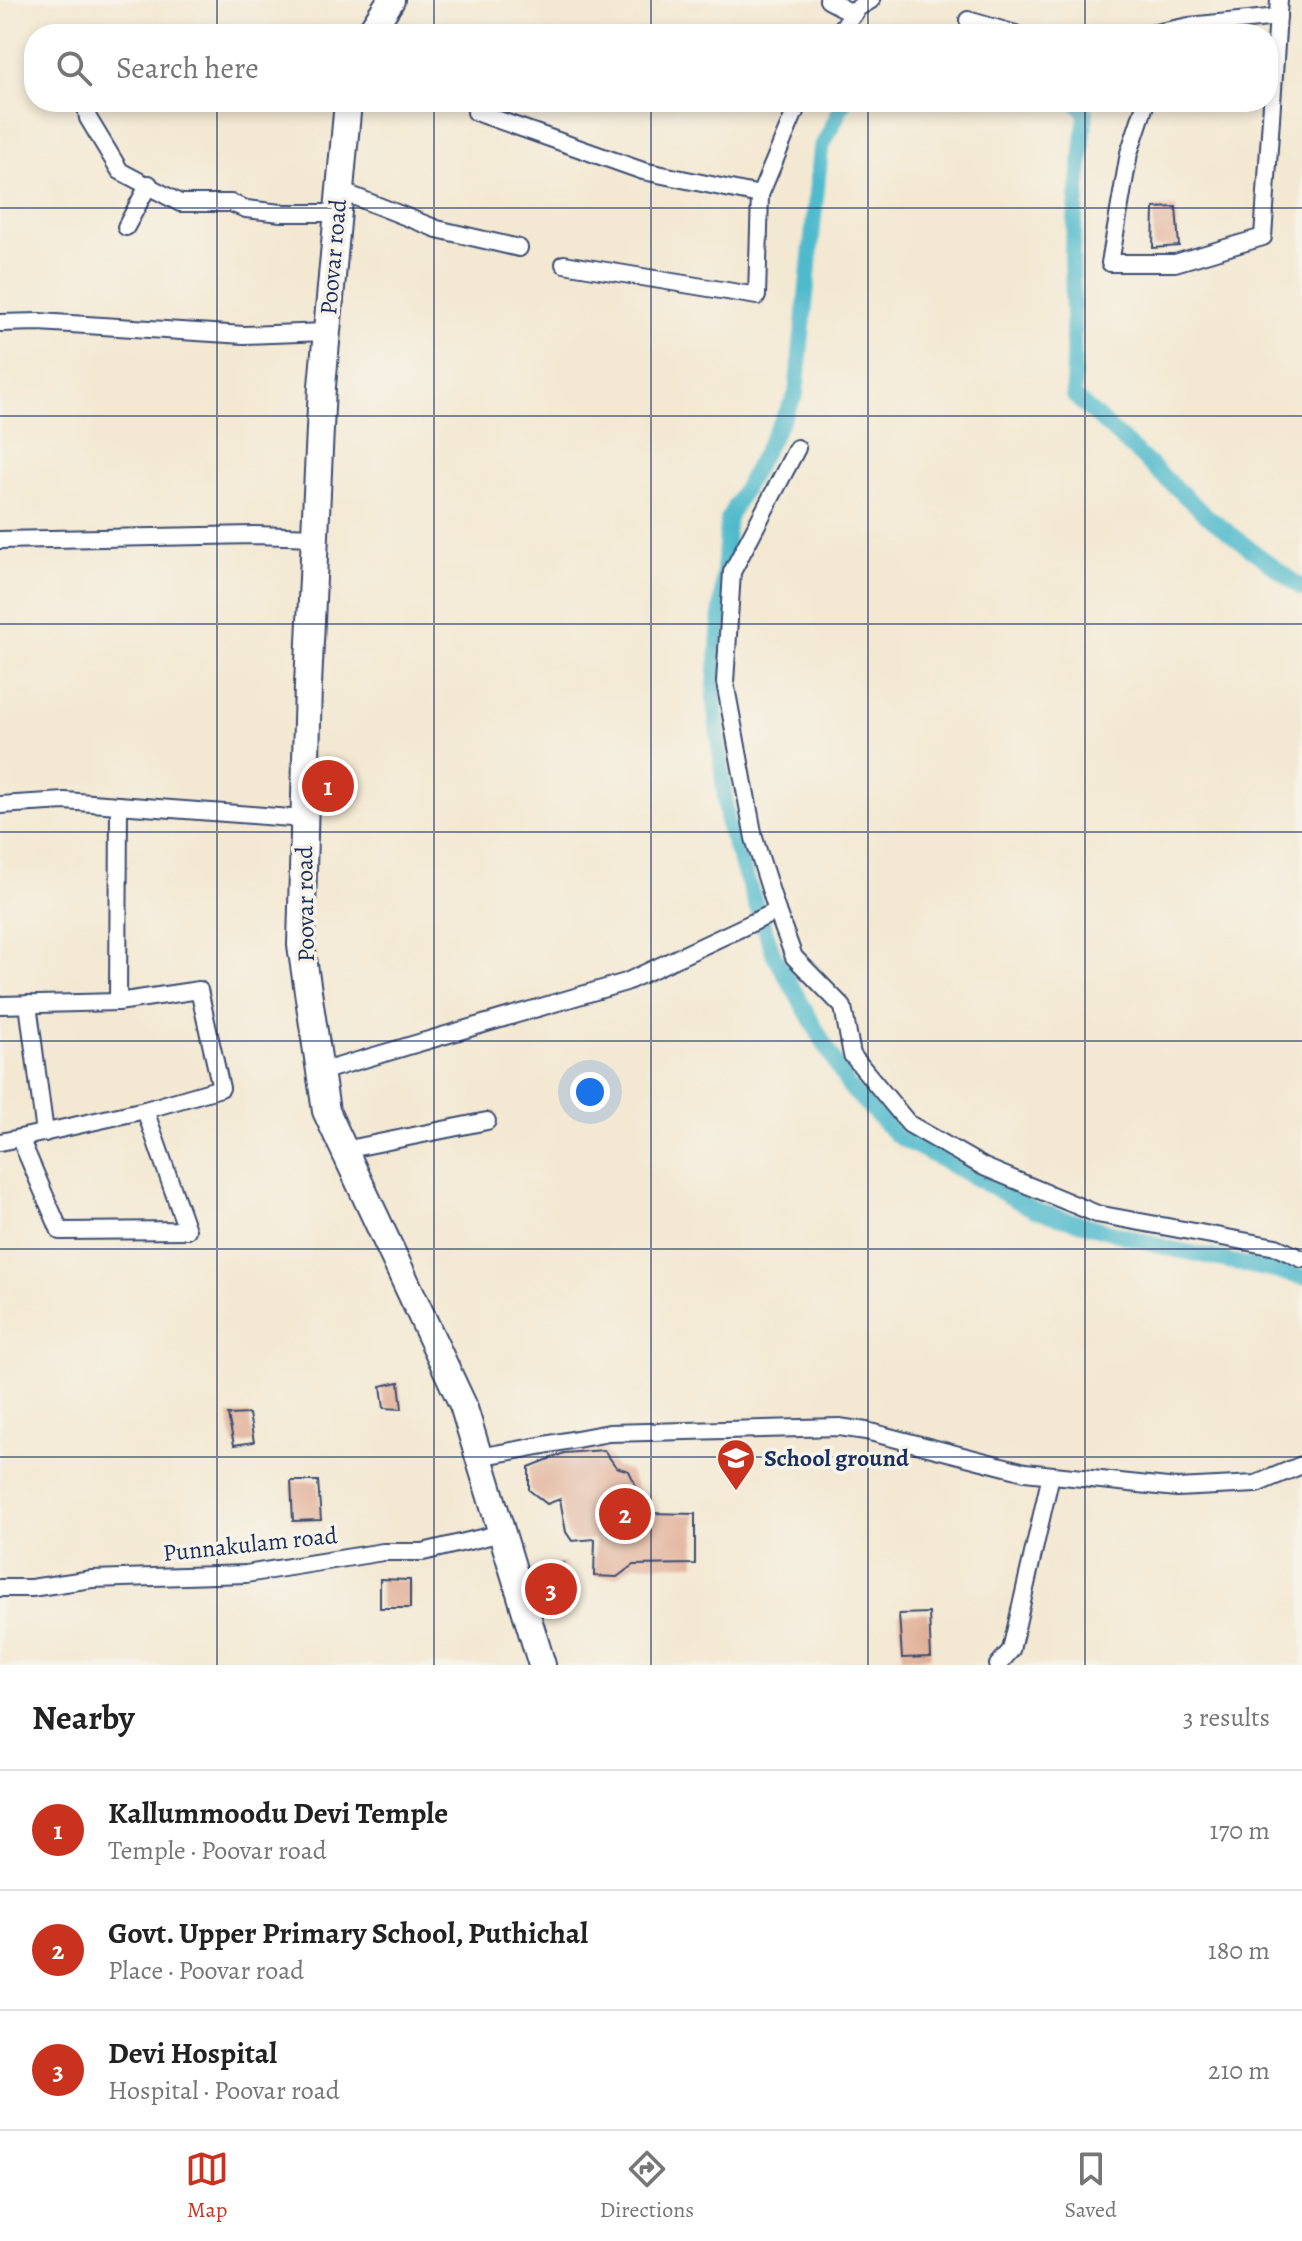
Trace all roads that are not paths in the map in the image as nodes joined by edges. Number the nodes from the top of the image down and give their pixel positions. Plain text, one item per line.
1 (391, 0) edge
2 (828, 0) edge
3 (871, 0) edge
4 (1278, 8) edge
5 (854, 14) junction
6 (968, 20) dead end
7 (375, 24) edge
8 (846, 24) edge
9 (982, 24) edge
10 (1202, 24) edge
11 (87, 112) edge
12 (347, 112) edge
13 (476, 112) dead end
14 (795, 112) edge
15 (1143, 112) edge
16 (1271, 112) edge
17 (149, 184) junction
18 (760, 195) junction
19 (337, 202) junction
20 (126, 227) dead end
21 (519, 248) dead end
22 (564, 264) dead end
23 (0, 323) edge
24 (326, 332) junction
25 (797, 448) dead end
26 (315, 537) junction
27 (0, 540) edge
28 (0, 805) edge
29 (119, 805) junction
30 (304, 819) junction
31 (775, 912) junction
32 (118, 1002) junction
33 (28, 1004) junction
34 (0, 1005) edge
35 (320, 1072) junction
36 (145, 1110) junction
37 (487, 1121) dead end
38 (45, 1133) junction
39 (20, 1138) junction
40 (0, 1142) edge
41 (344, 1150) junction
42 (1302, 1259) edge
43 (479, 1457) junction
44 (1302, 1465) edge
45 (1051, 1475) junction
46 (502, 1533) junction
47 (0, 1588) edge
48 (542, 1665) edge
49 (998, 1665) edge

1 - 7 main road
2 - 5 street
3 - 5 street
4 - 10 street
5 - 8 street
6 - 9 street
11 - 17 street
12 - 19 main road, Poovar road
13 - 18 street
14 - 18 street
15 - 16 street
17 - 19 street
17 - 20 street
18 - 22 street
19 - 21 street
19 - 24 main road, Poovar road
23 - 24 street
24 - 26 main road, Poovar road
25 - 31 street
26 - 27 street
26 - 30 main road, Poovar road
28 - 29 street
29 - 30 street
29 - 32 street
30 - 35 main road, Poovar road
31 - 35 street
31 - 42 street
32 - 33 street
32 - 36 street
33 - 34 street
33 - 38 street
35 - 41 main road, Poovar road
36 - 38 street
36 - 39 street
37 - 41 street
38 - 39 street
39 - 40 street
41 - 43 main road, Poovar road
43 - 45 street
43 - 46 main road, Poovar road
44 - 45 street
45 - 49 street
46 - 47 street, Punnakulam road
46 - 48 main road, Poovar road

